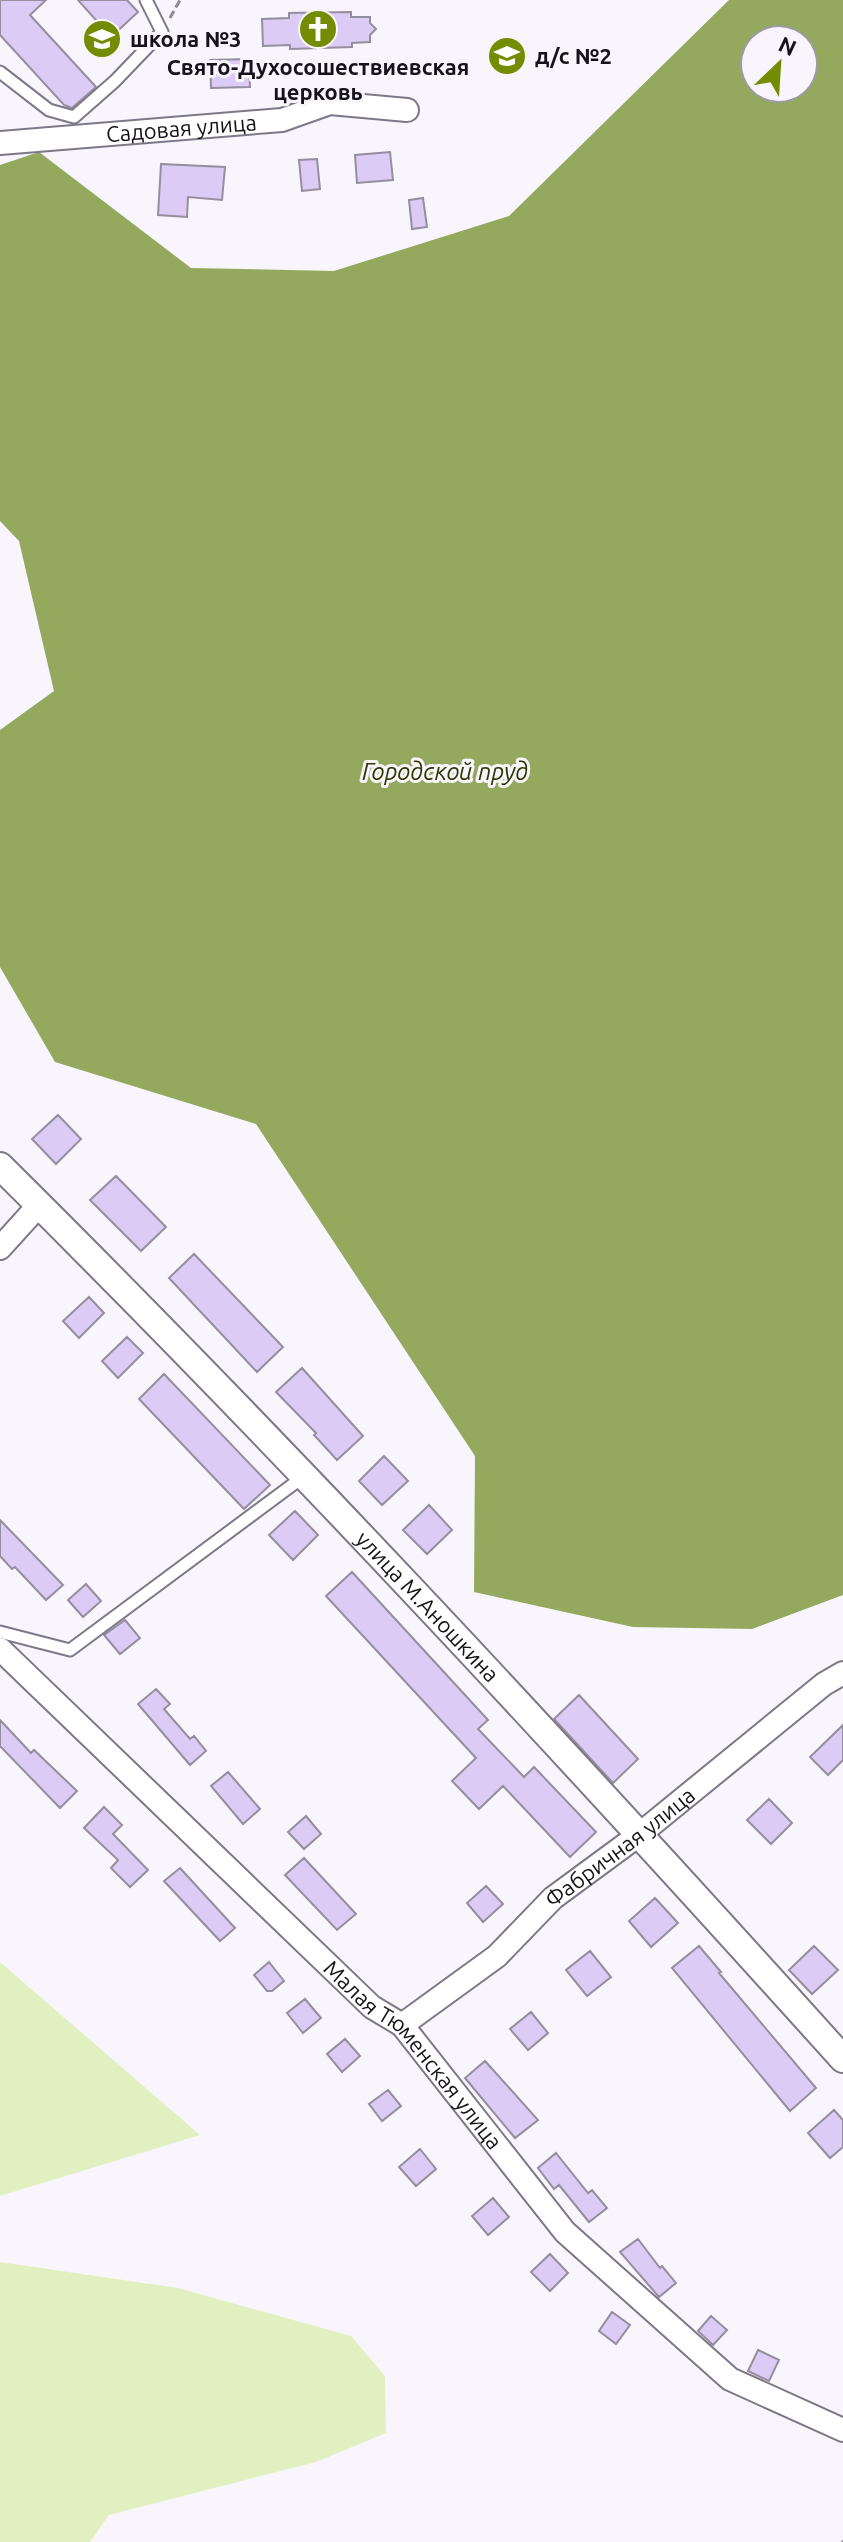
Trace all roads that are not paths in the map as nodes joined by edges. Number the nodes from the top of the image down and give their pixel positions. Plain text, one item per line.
1 (146, 0) edge
2 (0, 72) edge
3 (407, 110) dead end
4 (0, 143) edge
5 (0, 1166) edge
6 (39, 1205) junction
7 (0, 1248) edge
8 (304, 1476) junction
9 (0, 1632) edge
10 (0, 1649) edge
11 (843, 1673) edge
12 (640, 1834) junction
13 (402, 2025) junction
14 (843, 2059) edge
15 (843, 2430) edge

1 - 2 lane
3 - 4 street, Садовая улица
5 - 6 street, улица М.Аношкина
6 - 7 street
6 - 8 street, улица М.Аношкина
8 - 9 lane
8 - 12 street, улица М.Аношкина
10 - 13 street, Малая Тюменская улица
11 - 12 street, Фабричная улица
12 - 13 street, Фабричная улица
12 - 14 street, улица М.Аношкина
13 - 15 street, Малая Тюменская улица

